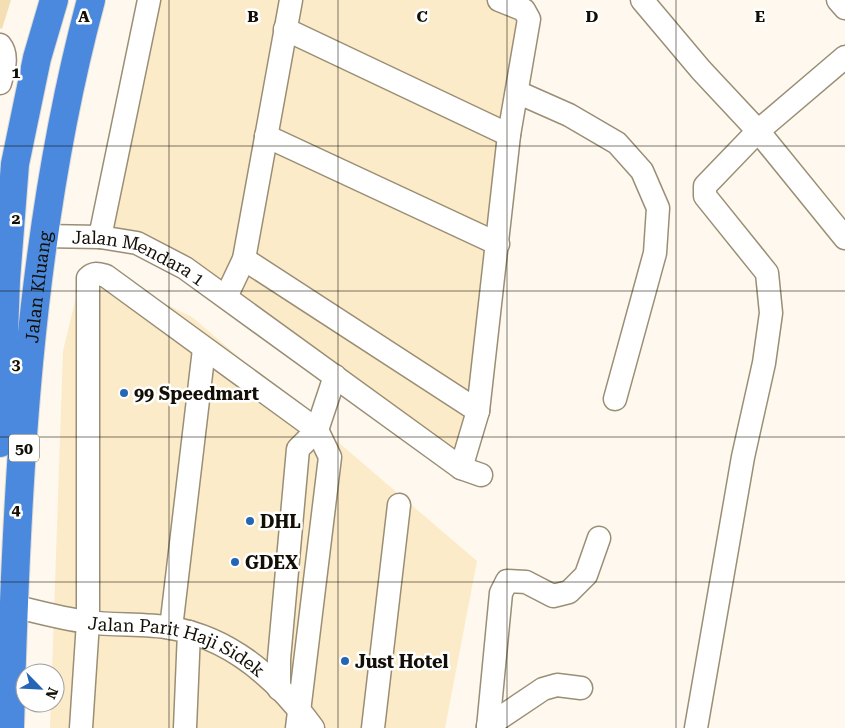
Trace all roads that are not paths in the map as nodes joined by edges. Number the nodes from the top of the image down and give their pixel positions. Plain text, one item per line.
1 (54, 0) edge
2 (91, 0) edge
3 (149, 0) edge
4 (291, 0) edge
5 (499, 0) edge
6 (642, 0) edge
7 (838, 0) edge
8 (845, 8) edge
9 (286, 29) junction
10 (0, 45) edge
11 (845, 56) edge
12 (0, 84) edge
13 (0, 90) edge
14 (516, 92) junction
15 (28, 100) junction
16 (758, 131) junction
17 (266, 136) junction
18 (510, 136) junction
19 (15, 164) junction
20 (53, 168) junction
21 (44, 236) junction
22 (100, 237) junction
23 (845, 238) edge
24 (498, 244) junction
25 (244, 258) junction
26 (226, 297) junction
27 (204, 349) junction
28 (335, 376) junction
29 (615, 399) dead end
30 (478, 411) junction
31 (317, 430) junction
32 (0, 442) edge
33 (399, 505) dead end
34 (599, 538) dead end
35 (13, 606) junction
36 (88, 622) junction
37 (180, 630) junction
38 (582, 688) dead end
39 (279, 689) junction
40 (298, 718) edge
41 (488, 727) edge
42 (10, 728) edge
43 (81, 728) edge
44 (185, 728) edge
45 (313, 728) edge
46 (373, 728) edge
47 (696, 728) edge

1 - 15 highway, Jalan Kluang / 50
2 - 20 highway, Jalan Kluang / 50
3 - 22 street
4 - 9 street
5 - 14 street
6 - 16 street
7 - 8 street
9 - 17 street
9 - 18 street
10 - 12 street
11 - 16 street
13 - 15 street
14 - 18 street
14 - 29 street
15 - 19 highway, Jalan Kluang / 50
16 - 23 street
16 - 47 street
17 - 24 street
17 - 25 street
18 - 24 street
19 - 20 highway
19 - 32 highway, Jalan Kluang / 50
20 - 21 highway, Jalan Kluang / 50
21 - 22 street, Jalan Mendara 1
21 - 35 highway, Jalan Kluang / 50
22 - 26 street, Jalan Mendara 1
24 - 30 street
25 - 26 street
25 - 30 street
26 - 28 street, Jalan Mendara 1
27 - 31 street
27 - 36 street
27 - 37 street
28 - 30 street, Jalan Mendara 1
28 - 31 street
31 - 39 street
31 - 40 street
33 - 46 street
34 - 41 street
35 - 36 street, Jalan Parit Haji Sidek
35 - 42 highway, Jalan Kluang / 50
36 - 37 street, Jalan Parit Haji Sidek
36 - 43 street
37 - 39 street, Jalan Parit Haji Sidek
37 - 44 street
38 - 41 street
39 - 40 street, Jalan Parit Haji Sidek
40 - 45 street, Jalan Parit Haji Sidek

